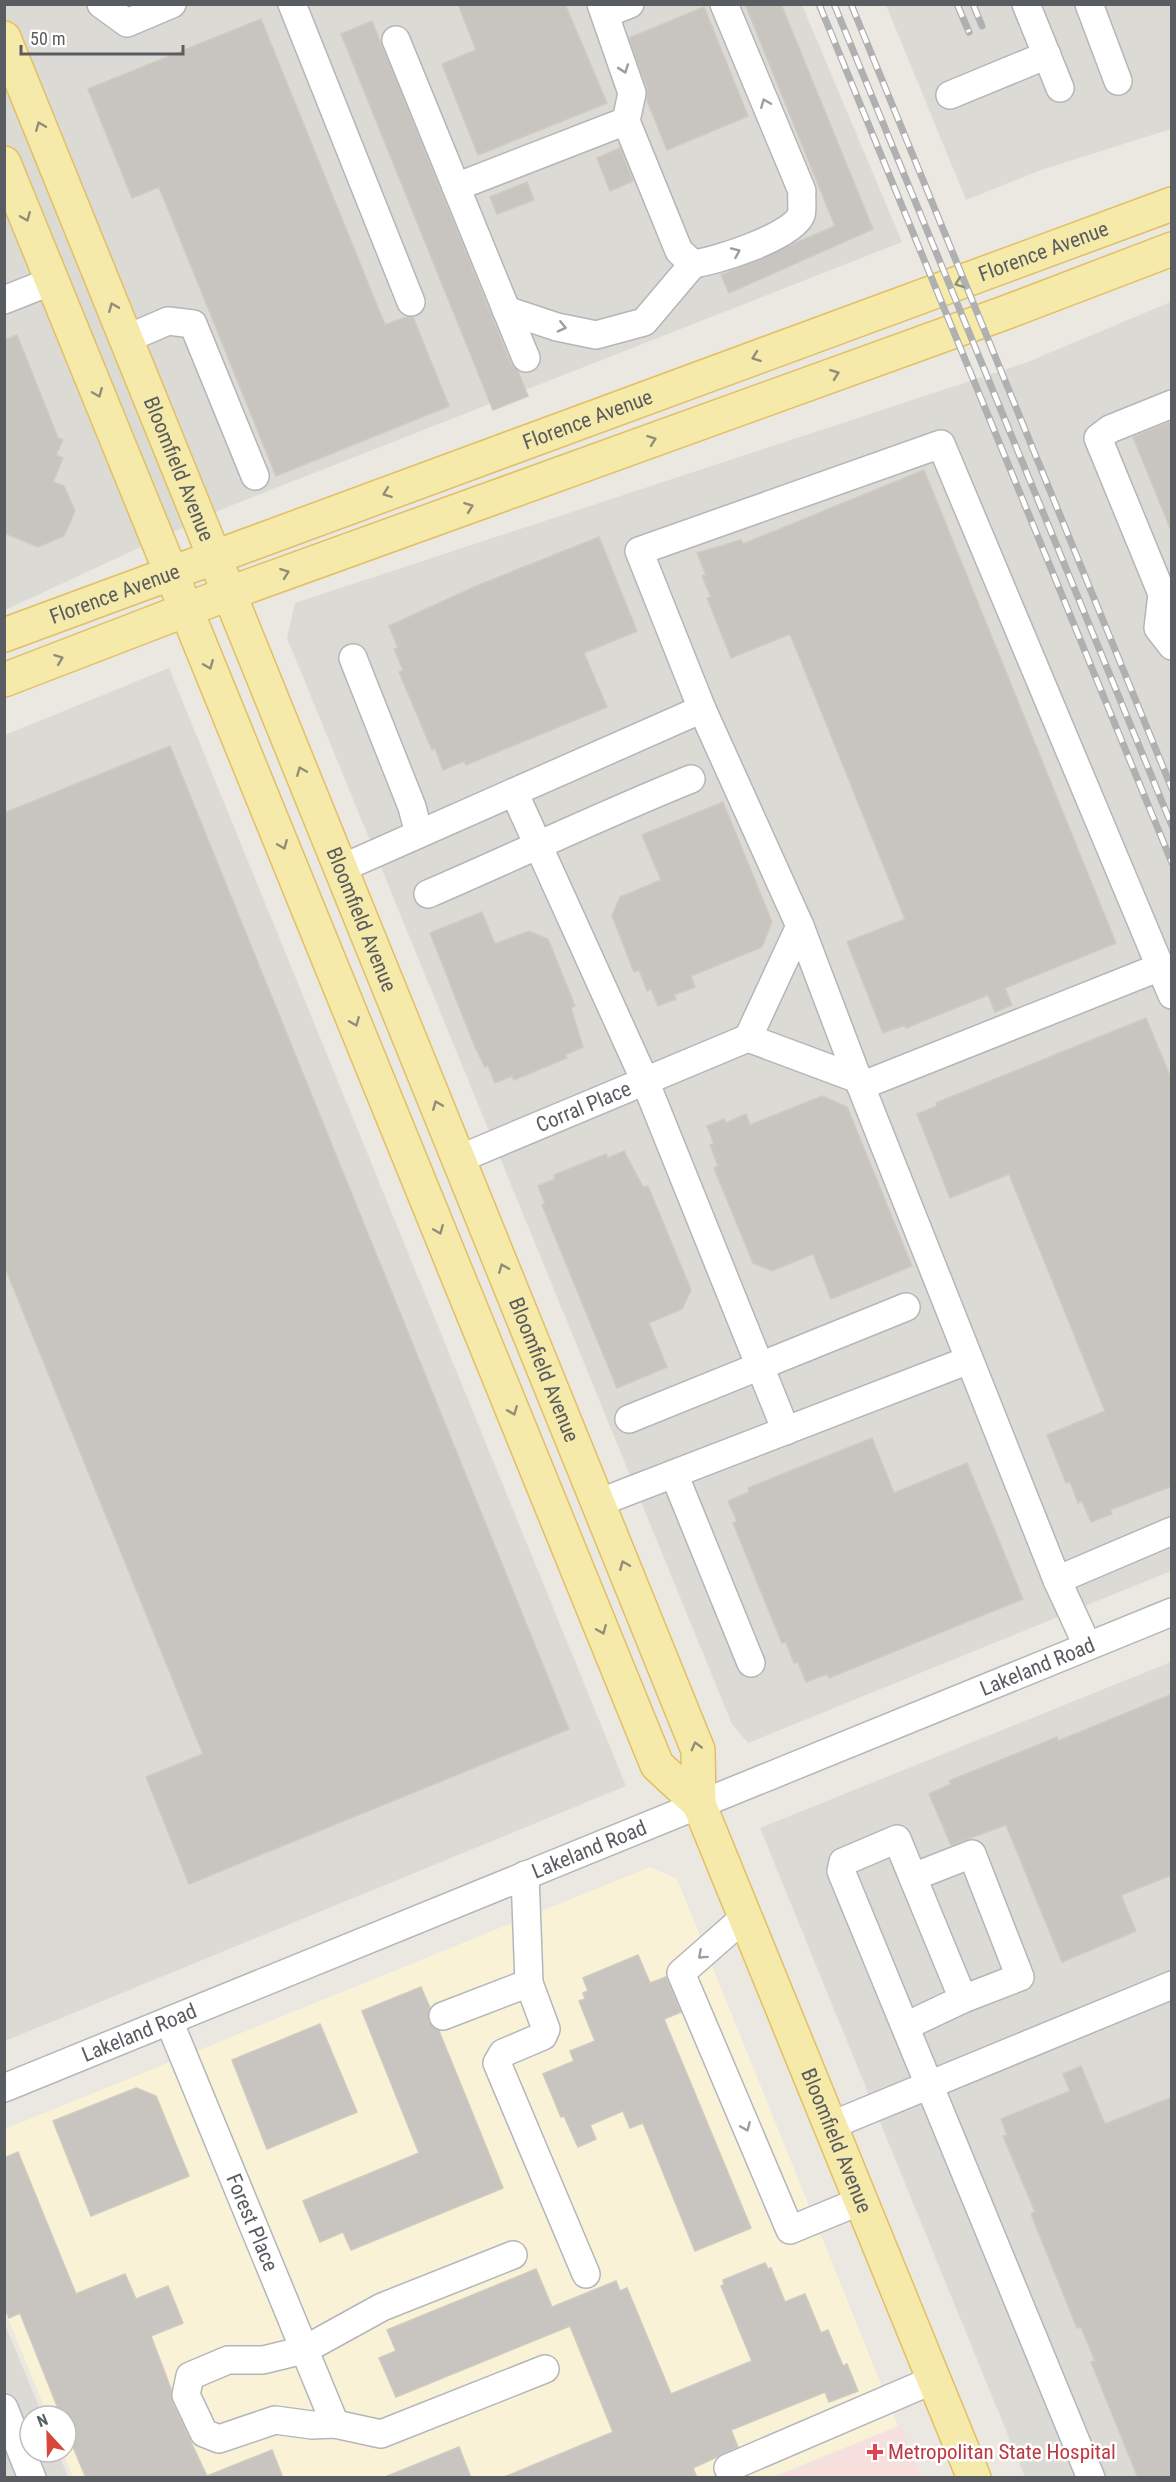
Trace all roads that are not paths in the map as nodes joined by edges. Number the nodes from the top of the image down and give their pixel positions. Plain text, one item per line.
1 (101, 4) edge
2 (172, 4) edge
3 (292, 4) edge
4 (630, 4) edge
5 (724, 4) edge
6 (1026, 4) edge
7 (1089, 4) edge
8 (603, 9) edge
9 (4, 38) edge
10 (396, 40) dead end
11 (1047, 56) junction
12 (1118, 81) dead end
13 (1060, 88) dead end
14 (950, 95) dead end
15 (626, 120) junction
16 (8, 180) edge
17 (456, 187) junction
18 (1172, 204) edge
19 (1172, 249) edge
20 (693, 264) junction
21 (52, 281) junction
22 (4, 300) edge
23 (411, 302) dead end
24 (506, 310) junction
25 (126, 339) junction
26 (526, 358) dead end
27 (1172, 404) edge
28 (255, 476) dead end
29 (214, 556) junction
30 (171, 572) junction
31 (230, 593) junction
32 (187, 611) junction
33 (4, 635) edge
34 (1172, 646) edge
35 (354, 658) dead end
36 (4, 680) edge
37 (702, 709) junction
38 (691, 779) dead end
39 (514, 792) junction
40 (419, 834) junction
41 (539, 846) junction
42 (340, 869) junction
43 (428, 894) dead end
44 (800, 926) junction
45 (1160, 967) junction
46 (1172, 995) edge
47 (748, 1038) junction
48 (645, 1081) junction
49 (859, 1083) junction
50 (459, 1160) junction
51 (417, 1176) junction
52 (906, 1307) dead end
53 (969, 1360) junction
54 (760, 1366) junction
55 (629, 1419) dead end
56 (786, 1431) junction
57 (674, 1474) junction
58 (598, 1503) junction
59 (1172, 1531) edge
60 (1057, 1580) junction
61 (1172, 1612) edge
62 (1087, 1645) junction
63 (751, 1663) dead end
64 (699, 1804) junction
65 (525, 1875) junction
66 (913, 1877) junction
67 (746, 1916) junction
68 (530, 1983) junction
69 (1172, 1985) edge
70 (963, 1999) junction
71 (443, 2016) dead end
72 (169, 2021) junction
73 (906, 2026) junction
74 (930, 2084) junction
75 (4, 2088) edge
76 (832, 2125) junction
77 (863, 2200) junction
78 (513, 2255) dead end
79 (586, 2274) dead end
80 (304, 2350) junction
81 (545, 2369) dead end
82 (933, 2379) junction
83 (4, 2408) edge
84 (335, 2424) junction
85 (728, 2468) dead end
86 (32, 2478) edge
87 (974, 2478) edge
88 (1091, 2478) edge

1 - 2 street
3 - 23 street
4 - 8 street
20 -> 5 street
6 - 11 street
7 - 12 street
8 -> 15 street
25 -> 9 main road, Bloomfield Avenue
10 - 17 street
11 - 13 street
11 - 14 street
15 - 17 street
15 - 20 street
16 -> 21 main road, Bloomfield Avenue
17 - 24 street
18 -> 29 main road, Florence Avenue
31 -> 19 main road, Florence Avenue
24 -> 20 street
21 - 22 street
21 -> 30 main road, Bloomfield Avenue
24 - 26 street
25 - 28 street
25 - 29 main road, Bloomfield Avenue
27 - 34 street
29 - 30 main road, Florence Avenue
29 - 31 main road, Bloomfield Avenue
30 - 32 main road, Bloomfield Avenue
30 - 33 main road, Florence Avenue
31 - 32 main road, Florence Avenue
42 -> 31 main road, Bloomfield Avenue
36 -> 32 main road, Florence Avenue
32 -> 51 main road, Bloomfield Avenue
35 - 40 street
37 - 39 street
37 - 44 street
37 - 45 street
38 - 41 street
39 - 40 street
39 - 41 street
40 - 42 street
41 - 43 street
41 - 48 street
50 -> 42 main road, Bloomfield Avenue
44 - 47 street
44 - 49 street
45 - 46 street
45 - 49 street
47 - 48 street, Corral Place
47 - 49 street
48 - 50 street, Corral Place
48 - 54 street
49 - 53 street
50 - 51 main road, Corral Place
58 -> 50 main road, Bloomfield Avenue
51 -> 64 main road, Bloomfield Avenue
52 - 54 street
53 - 56 street
53 - 60 street
54 - 55 street
54 - 56 street
56 - 57 street
57 - 58 street
57 - 63 street
64 -> 58 main road, Bloomfield Avenue
59 - 60 street
60 - 62 street
61 - 62 street, Lakeland Road
62 - 64 street, Lakeland Road
64 - 65 street, Lakeland Road
64 - 67 main road, Bloomfield Avenue
65 - 68 street
65 - 72 street, Lakeland Road
66 - 70 street
66 - 70 street
66 - 73 street
67 - 76 main road, Bloomfield Avenue
67 -> 77 street
68 - 71 street
68 - 79 street
69 - 74 street
70 - 73 street
72 - 75 street, Lakeland Road
72 - 80 street, Forest Place
73 - 74 street
74 - 76 street
74 - 88 street
76 - 77 main road, Bloomfield Avenue
77 - 82 main road, Bloomfield Avenue
78 - 80 street
80 - 84 street, Forest Place
80 - 84 street
81 - 84 street
82 - 85 street
82 - 87 main road, Bloomfield Avenue
83 - 86 street

